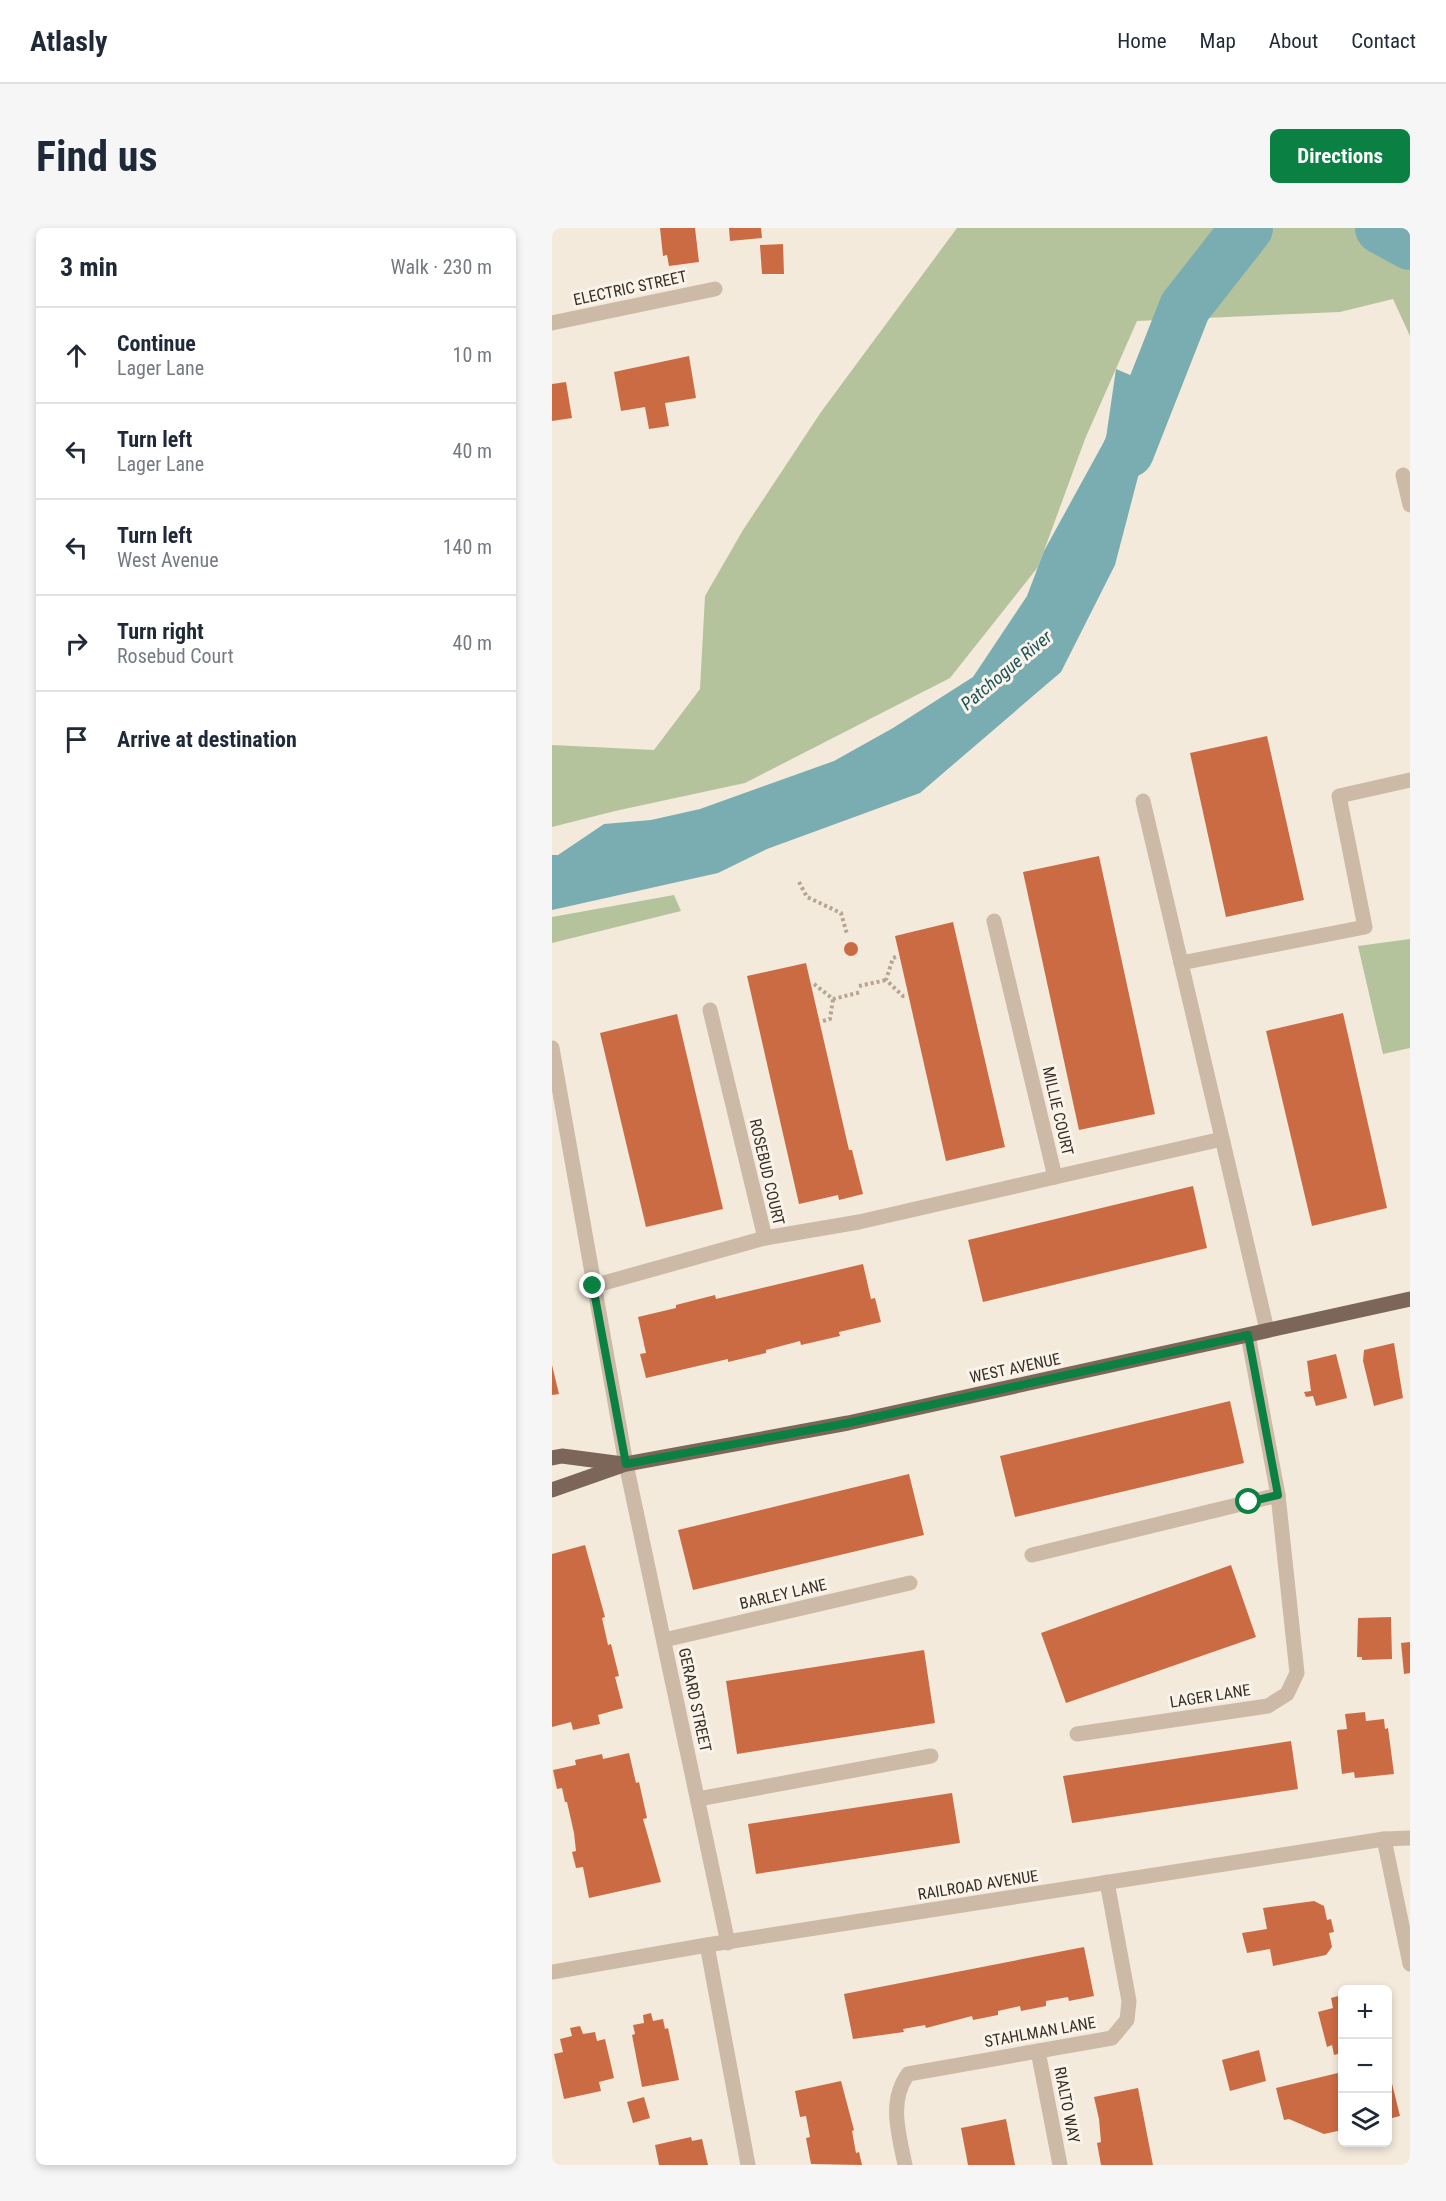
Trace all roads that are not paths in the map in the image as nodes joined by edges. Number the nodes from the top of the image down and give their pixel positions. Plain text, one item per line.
1 (715, 289) dead end
2 (552, 323) edge
3 (1403, 475) dead end
4 (1410, 505) edge
5 (1410, 780) edge
6 (1143, 801) dead end
7 (994, 921) dead end
8 (1181, 963) junction
9 (710, 1010) dead end
10 (552, 1048) edge
11 (1222, 1139) junction
12 (1055, 1177) junction
13 (765, 1238) junction
14 (593, 1286) junction
15 (1410, 1299) edge
16 (1267, 1330) junction
17 (1248, 1335) junction
18 (552, 1458) edge
19 (626, 1464) junction
20 (552, 1490) edge
21 (1278, 1495) junction
22 (1032, 1555) dead end
23 (910, 1583) dead end
24 (664, 1640) junction
25 (1077, 1734) dead end
26 (931, 1756) dead end
27 (698, 1799) junction
28 (1410, 1838) edge
29 (1384, 1839) junction
30 (1107, 1882) junction
31 (728, 1943) junction
32 (707, 1945) junction
33 (1410, 1964) edge
34 (552, 1972) edge
35 (1038, 2051) junction
36 (748, 2165) edge
37 (905, 2165) edge
38 (1060, 2165) edge

1 - 2 street, ELECTRIC STREET
3 - 4 street
5 - 8 street
6 - 8 street
7 - 12 street, MILLIE COURT
8 - 11 street
9 - 13 street, ROSEBUD COURT
10 - 14 street
11 - 12 street, MILLIE COURT
11 - 16 street
12 - 13 street
13 - 14 street, ROSEBUD COURT
14 - 19 street
15 - 16 main road, WEST AVENUE
16 - 17 main road, WEST AVENUE
17 - 19 main road, WEST AVENUE
17 - 21 street, LAGER LANE
18 - 19 main road, WEST AVENUE
19 - 20 main road, WEST AVENUE
19 - 24 street, GERARD STREET
21 - 22 street
21 - 25 street, LAGER LANE
23 - 24 street, BARLEY LANE
24 - 27 street, GERARD STREET
26 - 27 street
27 - 31 street, GERARD STREET
28 - 29 street, RAILROAD AVENUE
29 - 30 street, RAILROAD AVENUE
29 - 33 street
30 - 31 street, RAILROAD AVENUE
30 - 35 street, STAHLMAN LANE
31 - 32 street, RAILROAD AVENUE
32 - 34 street, RAILROAD AVENUE
32 - 36 street
35 - 37 street, STAHLMAN LANE
35 - 38 street, RIALTO WAY

